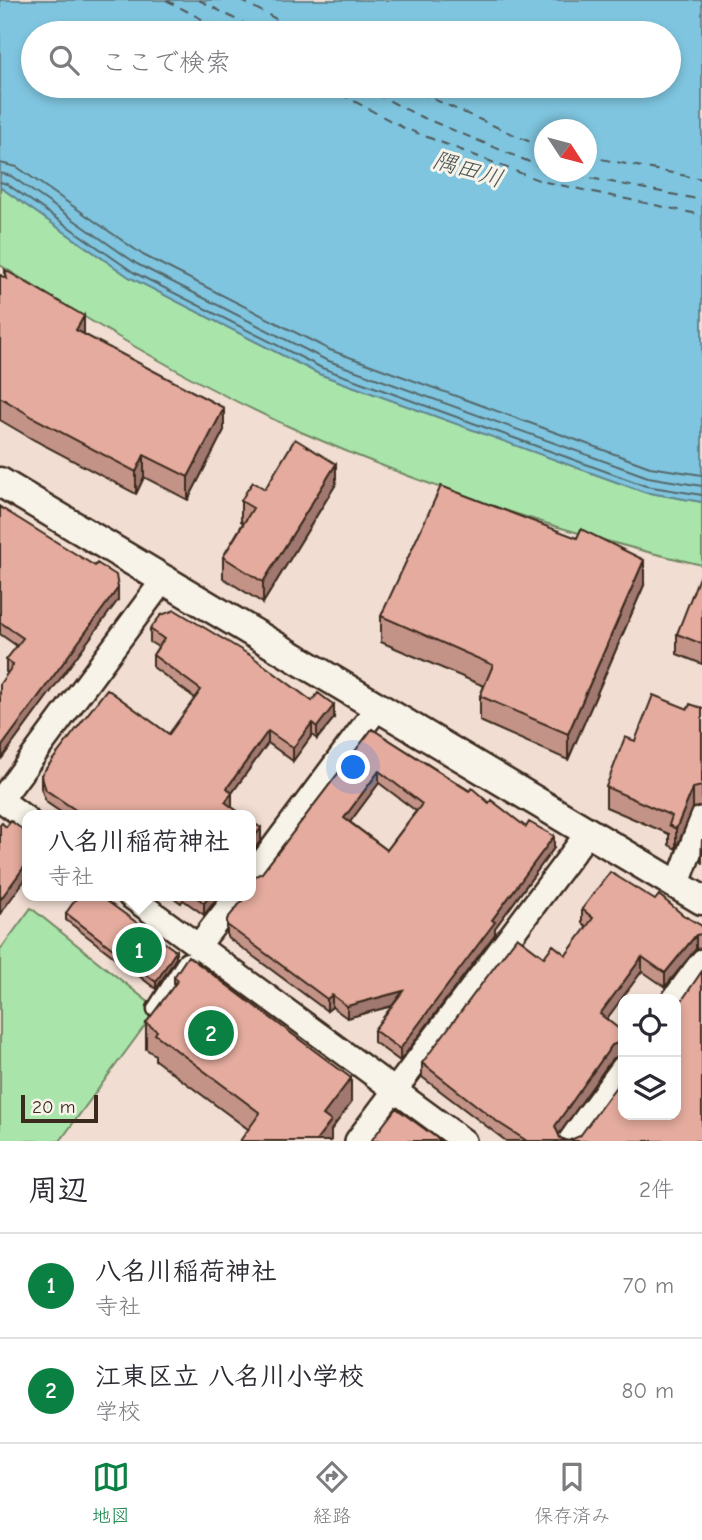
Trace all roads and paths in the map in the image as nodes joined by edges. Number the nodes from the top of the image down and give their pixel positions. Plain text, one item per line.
1 (0, 482) edge
2 (164, 579) junction
3 (378, 707) junction
4 (0, 800) edge
5 (22, 816) edge
6 (702, 818) edge
7 (587, 834) junction
8 (256, 870) edge
9 (677, 886) junction
10 (702, 900) edge
11 (136, 901) edge
12 (233, 901) edge
13 (194, 953) junction
14 (702, 961) edge
15 (678, 994) edge
16 (156, 1009) edge
17 (618, 1075) edge
18 (395, 1090) junction
19 (357, 1141) edge
20 (464, 1141) edge
21 (569, 1141) edge

1 - 2 street
2 - 3 street
2 - 4 street
3 - 7 street
3 - 8 street
4 - 5 street
6 - 9 street
7 - 9 street
7 - 18 street
9 - 10 street
11 - 13 street
12 - 13 street
13 - 16 street
13 - 18 street
14 - 15 street
17 - 21 street
18 - 19 street
18 - 20 street

